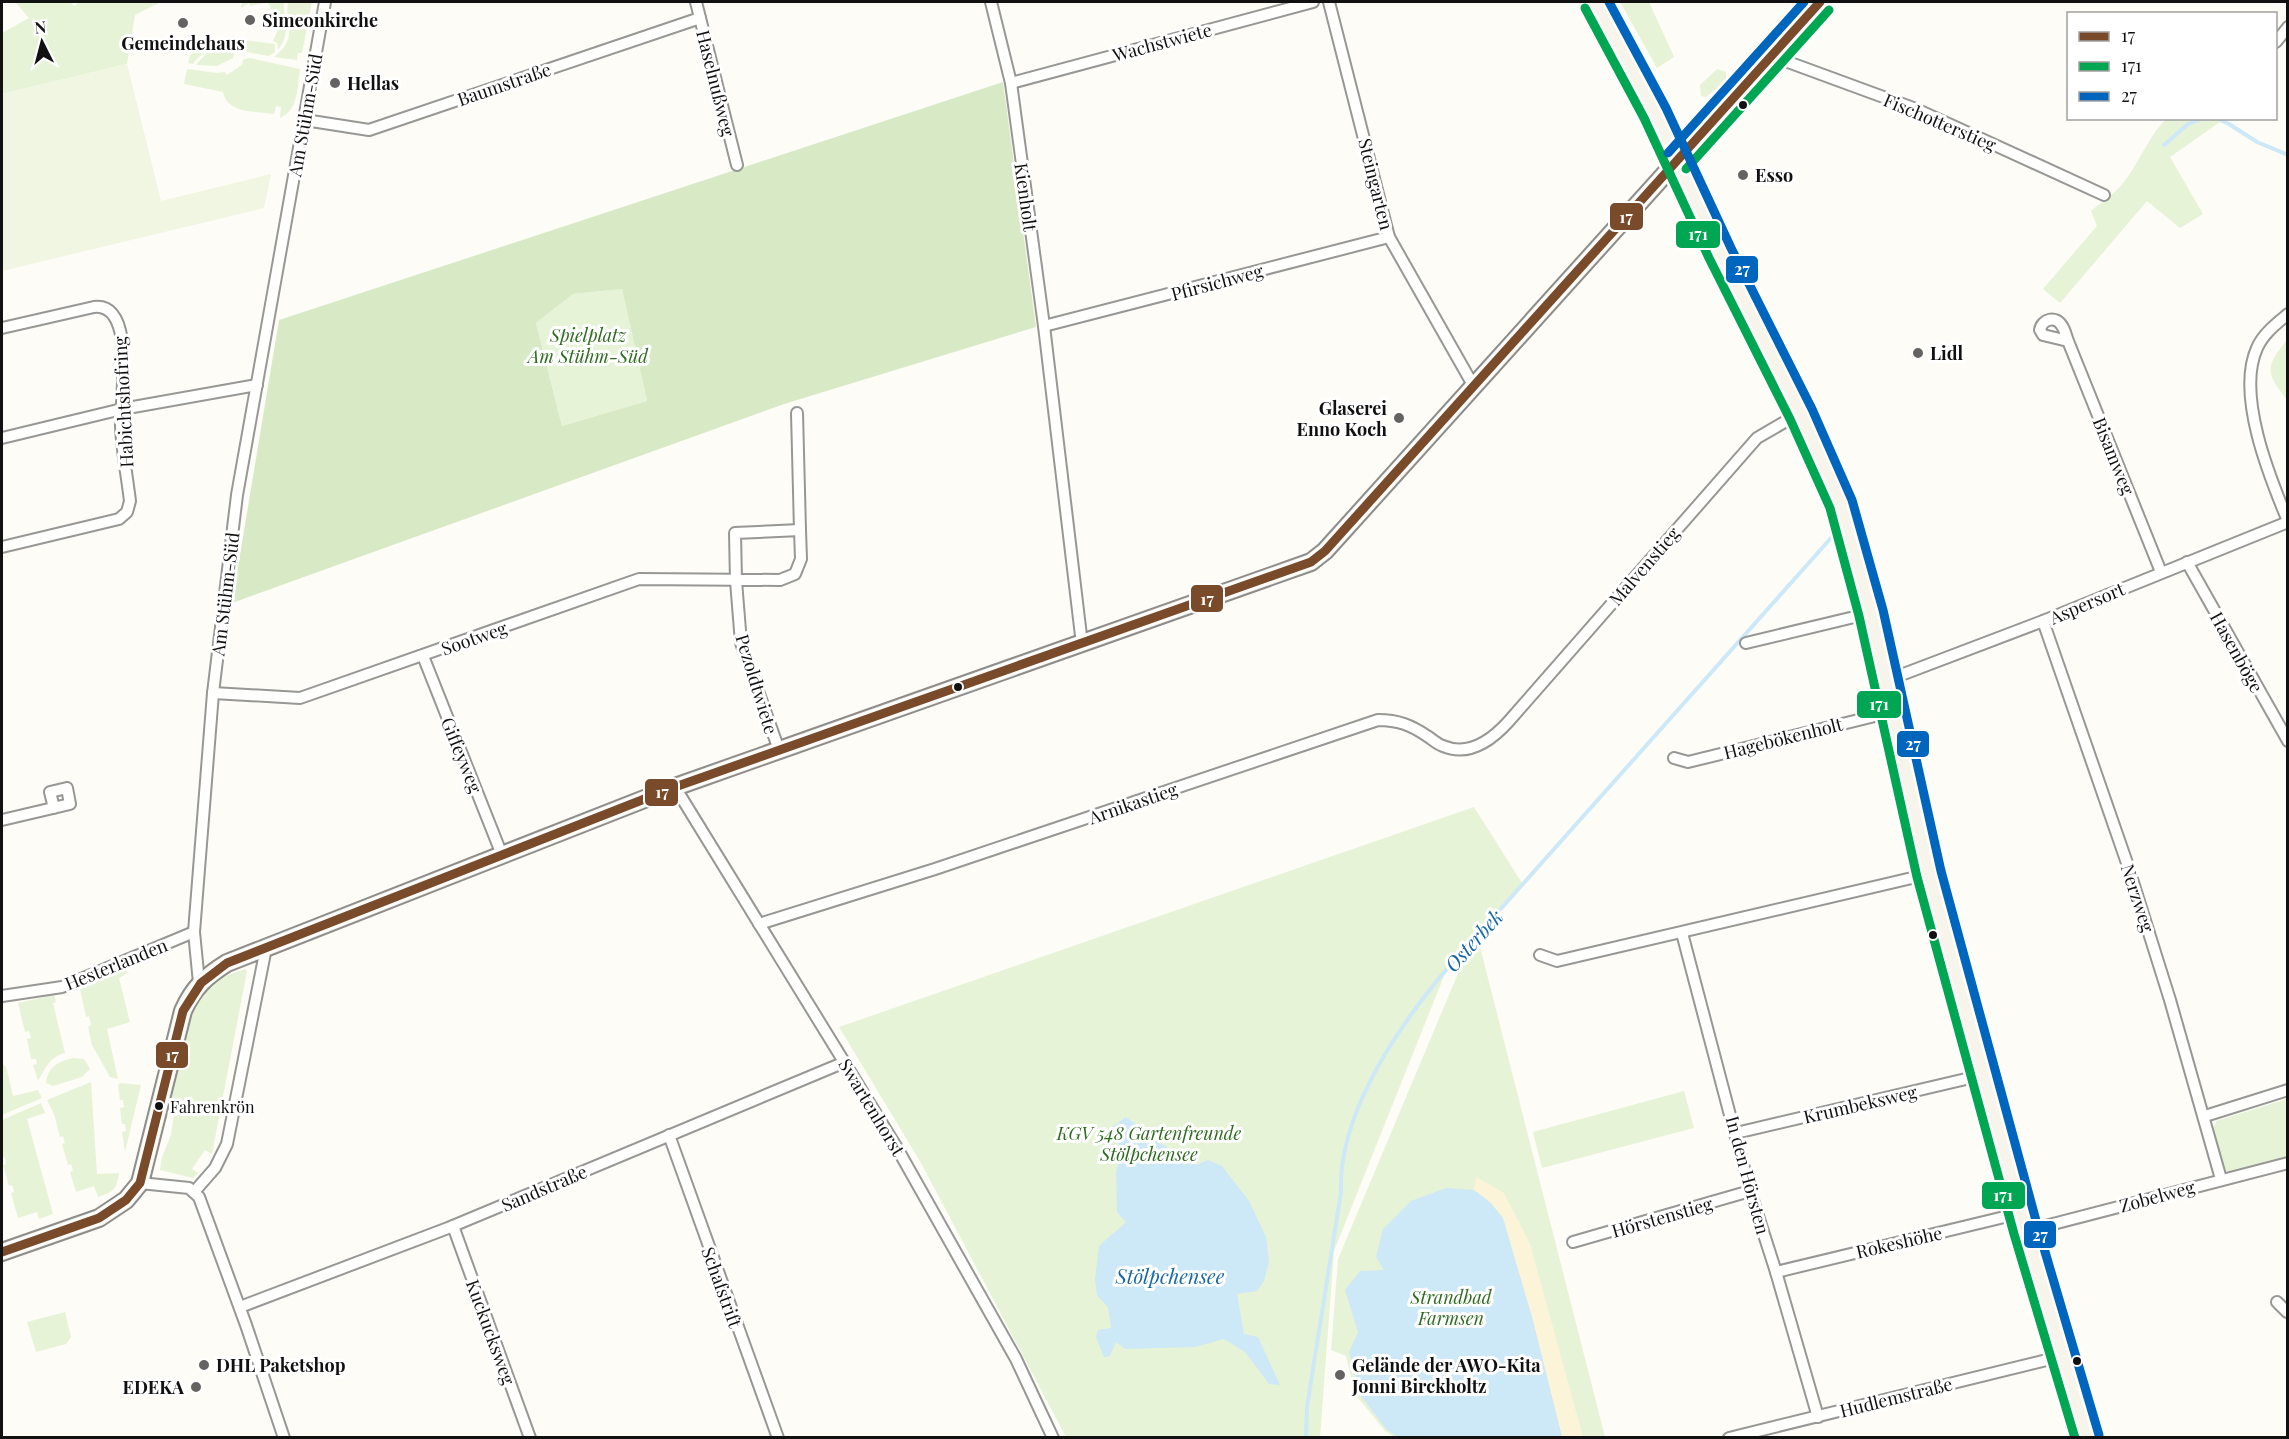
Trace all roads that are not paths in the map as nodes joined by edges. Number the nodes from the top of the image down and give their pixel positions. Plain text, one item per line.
1 (325, 2) edge
2 (696, 2) edge
3 (991, 2) edge
4 (1313, 2) edge
5 (1329, 2) edge
6 (1596, 2) edge
7 (1820, 2) edge
8 (1271, 7) edge
9 (700, 18) junction
10 (2288, 27) edge
11 (2277, 41) edge
12 (1775, 52) junction
13 (1011, 83) junction
14 (305, 120) junction
15 (1677, 161) junction
16 (737, 165) dead end
17 (2104, 195) dead end
18 (1389, 237) junction
19 (2288, 314) edge
20 (1044, 326) junction
21 (2, 328) edge
22 (2068, 340) dead end
23 (257, 385) junction
24 (1473, 385) junction
25 (122, 409) junction
26 (798, 413) dead end
27 (1800, 413) junction
28 (2, 438) edge
29 (2288, 521) edge
30 (801, 530) junction
31 (2, 547) edge
32 (2187, 562) junction
33 (2161, 572) junction
34 (736, 581) junction
35 (1870, 612) junction
36 (2043, 621) junction
37 (1746, 643) dead end
38 (1082, 644) junction
39 (423, 656) junction
40 (1884, 679) junction
41 (213, 693) junction
42 (1891, 712) junction
43 (1499, 732) joint
44 (2288, 741) edge
45 (779, 750) junction
46 (1674, 758) dead end
47 (675, 787) junction
48 (54, 808) dead end
49 (2, 820) edge
50 (502, 855) junction
51 (1929, 874) junction
52 (759, 924) junction
53 (194, 932) junction
54 (1682, 933) junction
55 (266, 948) junction
56 (1540, 955) dead end
57 (199, 983) junction
58 (2, 996) edge
59 (845, 1062) junction
60 (1983, 1076) junction
61 (2288, 1090) edge
62 (2205, 1116) junction
63 (1736, 1133) junction
64 (669, 1136) junction
65 (2288, 1163) edge
66 (2221, 1179) junction
67 (140, 1183) junction
68 (1750, 1191) junction
69 (194, 1192) junction
70 (2021, 1213) junction
71 (453, 1226) junction
72 (2026, 1231) junction
73 (1573, 1242) dead end
74 (2, 1252) edge
75 (1776, 1272) junction
76 (2277, 1302) dead end
77 (240, 1307) junction
78 (2287, 1312) edge
79 (2063, 1356) junction
80 (1818, 1417) junction
81 (284, 1437) edge
82 (530, 1437) edge
83 (778, 1437) edge
84 (1053, 1437) edge
85 (1730, 1437) edge
86 (2088, 1437) edge

1 - 14 street, Am Stühm-Süd
2 - 9 street, Haselnußweg
3 - 13 street, Kienholt
4 - 8 street, Wachstwiete
5 - 18 street, Steingarten
6 - 15 street
7 - 12 street
8 - 13 street, Wachstwiete
9 - 14 street, Baumstraße
9 - 16 street, Haselnußweg
10 - 11 street
12 - 15 street
12 - 17 street, Fischotterstieg
13 - 20 street, Kienholt
14 - 23 street, Am Stühm-Süd
15 - 24 street
15 - 27 street
18 - 20 street, Pfirsichweg
18 - 24 street, Steingarten
19 - 29 street
20 - 38 street, Kienholt
21 - 25 street, Habichtshofring
22 - 33 street, Bisamweg
23 - 25 street
23 - 41 street, Am Stühm-Süd
24 - 38 street
25 - 28 street
25 - 31 street, Habichtshofring
26 - 30 street
27 - 35 street
27 - 43 street, Malvenstieg
29 - 32 street, Aspersort
30 - 34 street
30 - 34 street, Pezoldtwiete
32 - 33 street, Aspersort
32 - 44 street, Hasenböge
33 - 36 street, Aspersort
34 - 39 street, Sootweg
34 - 45 street, Pezoldtwiete
35 - 37 street
35 - 40 street
36 - 40 street, Aspersort
36 - 62 street, Nerzweg
38 - 45 street
39 - 41 street, Sootweg
39 - 50 street, Giffeyweg
40 - 42 street
41 - 53 street, Am Stühm-Süd
42 - 46 street, Hagebökenholt
42 - 51 street
43 - 52 street, Arnikastieg
45 - 47 street
47 - 50 street
47 - 52 street, Swartenhorst
48 - 49 street
50 - 55 street
51 - 54 street
51 - 60 street
52 - 59 street, Swartenhorst
53 - 57 street, Am Stühm-Süd
53 - 58 street, Hesterlanden
54 - 56 street
54 - 63 street, In den Hörsten
55 - 57 street
55 - 69 street
57 - 67 street
59 - 64 street, Sandstraße
59 - 84 street, Swartenhorst
60 - 63 street, Krumbeksweg
60 - 70 street
61 - 62 street
62 - 66 street, Nerzweg
63 - 68 street, In den Hörsten
64 - 71 street, Sandstraße
64 - 83 street, Schafstrift
65 - 66 street, Zobelweg
66 - 72 street, Zobelweg
67 - 69 street
67 - 74 street
68 - 73 street, Hörstenstieg
68 - 75 street, In den Hörsten
69 - 77 street
70 - 72 street
70 - 75 street, Rokeshöhe
71 - 77 street, Sandstraße
71 - 82 street, Kuckucksweg
72 - 79 street
75 - 80 street, In den Hörsten
76 - 78 street
77 - 81 street
79 - 80 street, Hudlemstraße
79 - 86 street
80 - 85 street, Hudlemstraße

